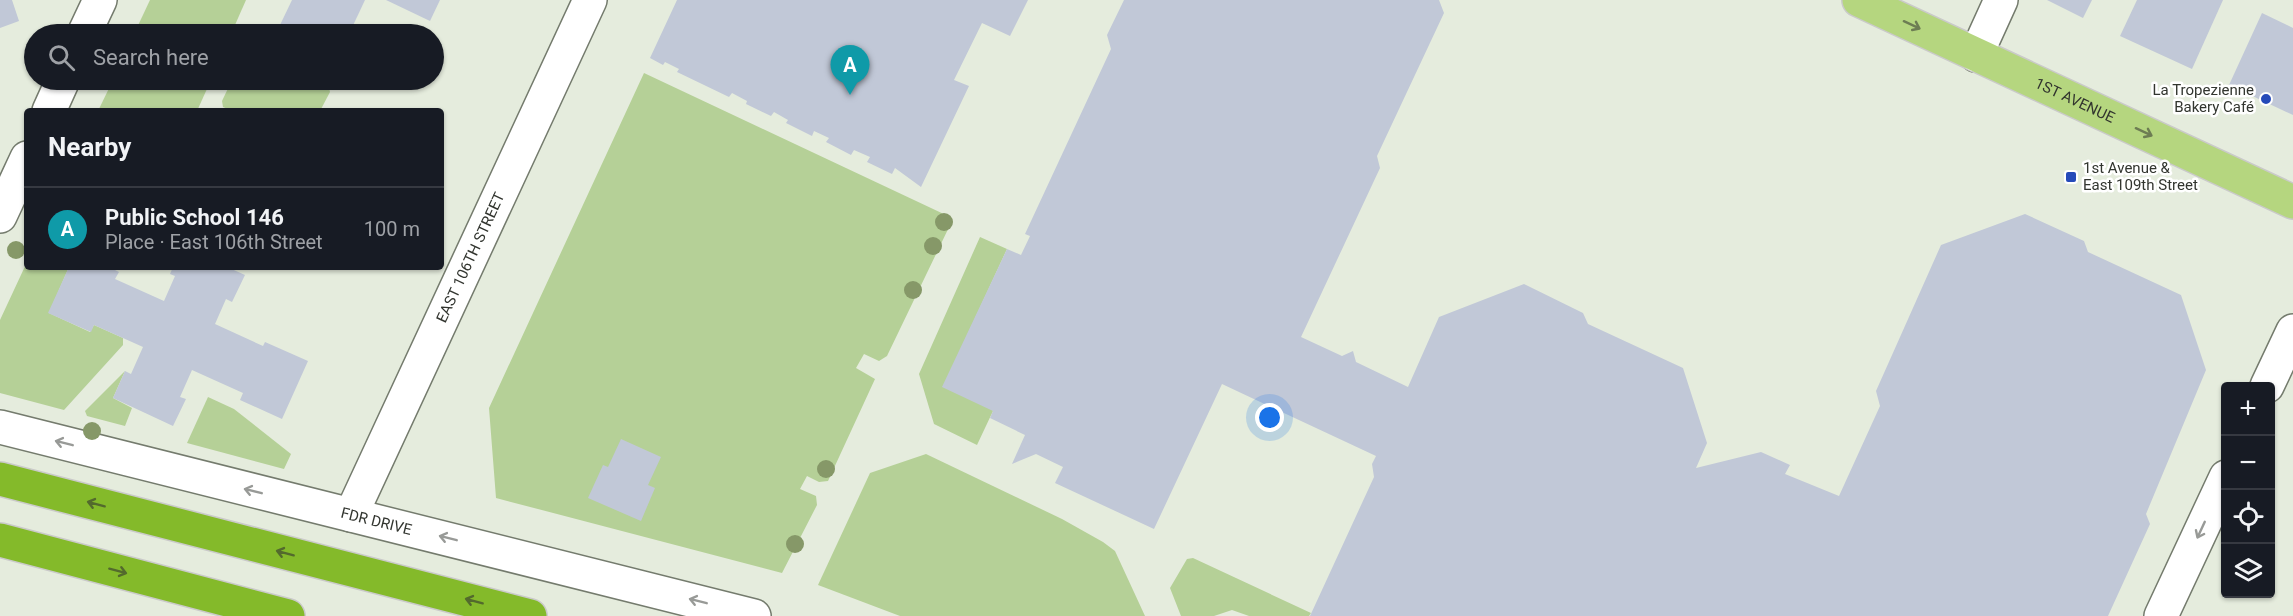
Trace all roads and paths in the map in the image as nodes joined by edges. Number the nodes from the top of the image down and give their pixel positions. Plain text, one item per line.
1 (100, 0) edge
2 (590, 0) edge
3 (1859, 0) edge
4 (2001, 0) edge
5 (89, 24) edge
6 (1976, 55) junction
7 (58, 90) edge
8 (50, 108) edge
9 (24, 164) edge
10 (2293, 202) edge
11 (0, 216) edge
12 (2293, 331) edge
13 (2269, 382) edge
14 (0, 427) edge
15 (0, 479) edge
16 (2221, 488) edge
17 (351, 515) junction
18 (0, 540) edge
19 (288, 616) edge
20 (530, 616) edge
21 (754, 616) edge
22 (2161, 616) edge

1 - 5 street
2 - 17 street, EAST 106TH STREET
3 -> 6 main road, 1ST AVENUE
4 - 6 street
6 -> 10 main road, 1ST AVENUE
7 - 8 street
9 - 11 street
12 - 13 street
17 -> 14 street, FDR DRIVE
20 -> 15 highway
16 -> 22 street
21 -> 17 street, FDR DRIVE
18 -> 19 highway

